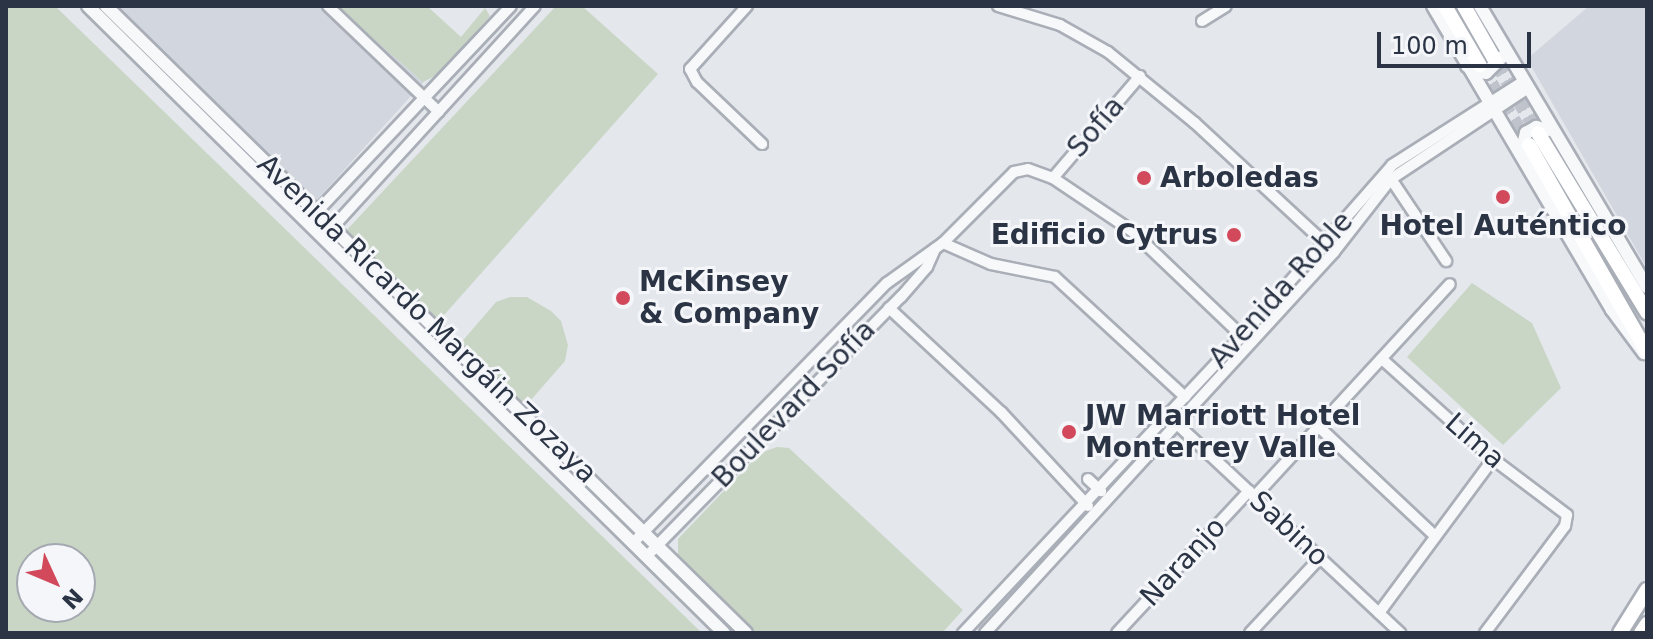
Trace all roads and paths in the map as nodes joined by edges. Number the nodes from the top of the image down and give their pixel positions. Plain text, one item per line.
1 (88, 6) edge
2 (106, 6) edge
3 (328, 6) edge
4 (511, 6) edge
5 (535, 6) edge
6 (747, 6) edge
7 (998, 6) edge
8 (1226, 6) edge
9 (1433, 6) edge
10 (1445, 6) edge
11 (1464, 6) edge
12 (1480, 6) edge
13 (1202, 21) dead end
14 (1502, 44) junction
15 (1496, 62) tunnel mouth
16 (1473, 66) junction
17 (1140, 76) junction
18 (1526, 84) junction
19 (426, 101) junction
20 (1492, 107) junction
21 (439, 112) junction
22 (1556, 133) junction
23 (762, 144) dead end
24 (1529, 144) junction
25 (1053, 178) junction
26 (1391, 179) junction
27 (318, 212) junction
28 (307, 223) junction
29 (333, 228) junction
30 (323, 238) junction
31 (939, 246) junction
32 (1330, 248) junction
33 (1446, 261) dead end
34 (1450, 284) dead end
35 (1647, 287) edge
36 (889, 308) junction
37 (1647, 312) edge
38 (1242, 336) junction
39 (1647, 353) edge
40 (1383, 360) junction
41 (1185, 397) junction
42 (1177, 424) junction
43 (1319, 427) junction
44 (1493, 459) junction
45 (1088, 479) dead end
46 (1098, 489) junction
47 (1252, 494) junction
48 (1108, 498) junction
49 (1085, 503) junction
50 (1095, 513) junction
51 (645, 531) junction
52 (1435, 536) junction
53 (633, 543) junction
54 (659, 544) junction
55 (647, 556) junction
56 (1320, 558) junction
57 (1647, 590) edge
58 (1379, 613) junction
59 (1647, 624) edge
60 (1394, 631) edge
61 (724, 633) edge
62 (746, 633) edge
63 (963, 633) edge
64 (985, 633) edge
65 (1117, 633) edge
66 (1250, 633) edge
67 (1485, 633) edge
68 (1620, 633) edge
69 (1641, 633) edge

1 - 28 street, Avenida Ricardo Margáin Zozaya
2 - 27 street, Avenida Ricardo Margáin Zozaya
3 - 19 street
4 - 19 street
5 - 21 street
6 - 23 street
7 - 17 street
8 - 13 street
9 - 16 street
10 - 16 main road
11 - 15 main road
12 - 14 street
14 - 16 street
14 - 18 street
16 - 20 street
17 - 25 street, Sofía
17 - 32 street
18 - 20 street, Avenida Roble
18 - 22 street
19 - 21 street
19 - 27 street
20 - 24 street
20 - 26 street, Avenida Roble
20 - 32 street, Avenida Roble
21 - 29 street
22 - 24 street
22 - 35 street
24 - 37 main road
24 - 39 main road
25 - 31 street, Boulevard Sofía
25 - 38 street
26 - 32 street, Avenida Roble
26 - 33 street
27 - 28 street
27 - 29 street, Avenida Ricardo Margáin Zozaya
28 - 30 street, Avenida Ricardo Margáin Zozaya
29 - 30 street
29 - 51 street, Avenida Ricardo Margáin Zozaya
30 - 53 street, Avenida Ricardo Margáin Zozaya
31 - 36 street, Boulevard Sofía
31 - 41 street
31 - 51 street, Boulevard Sofía
32 - 38 street, Avenida Roble
32 - 42 street, Avenida Roble
34 - 40 street, Naranjo
36 - 49 street
36 - 54 street, Boulevard Sofía
38 - 41 street, Avenida Roble
40 - 43 street, Naranjo
40 - 44 street, Lima
41 - 46 street, Avenida Roble
42 - 47 street, Sabino
42 - 48 street, Avenida Roble
43 - 47 street, Naranjo
43 - 52 street
44 - 52 street
44 - 67 street, Lima
45 - 46 street
46 - 48 street
46 - 49 street, Avenida Roble
47 - 56 street, Sabino
47 - 65 street, Naranjo
48 - 50 street, Avenida Roble
49 - 50 street
49 - 63 street, Avenida Roble
50 - 64 street, Avenida Roble
51 - 53 street, Boulevard Sofía
51 - 54 street, Avenida Ricardo Margáin Zozaya
52 - 58 street
53 - 55 street, Avenida Ricardo Margáin Zozaya
54 - 55 street, Boulevard Sofía
54 - 62 street, Avenida Ricardo Margáin Zozaya
55 - 61 street, Avenida Ricardo Margáin Zozaya
56 - 58 street, Sabino
56 - 66 street
57 - 68 main road
58 - 60 street, Sabino
59 - 69 main road

